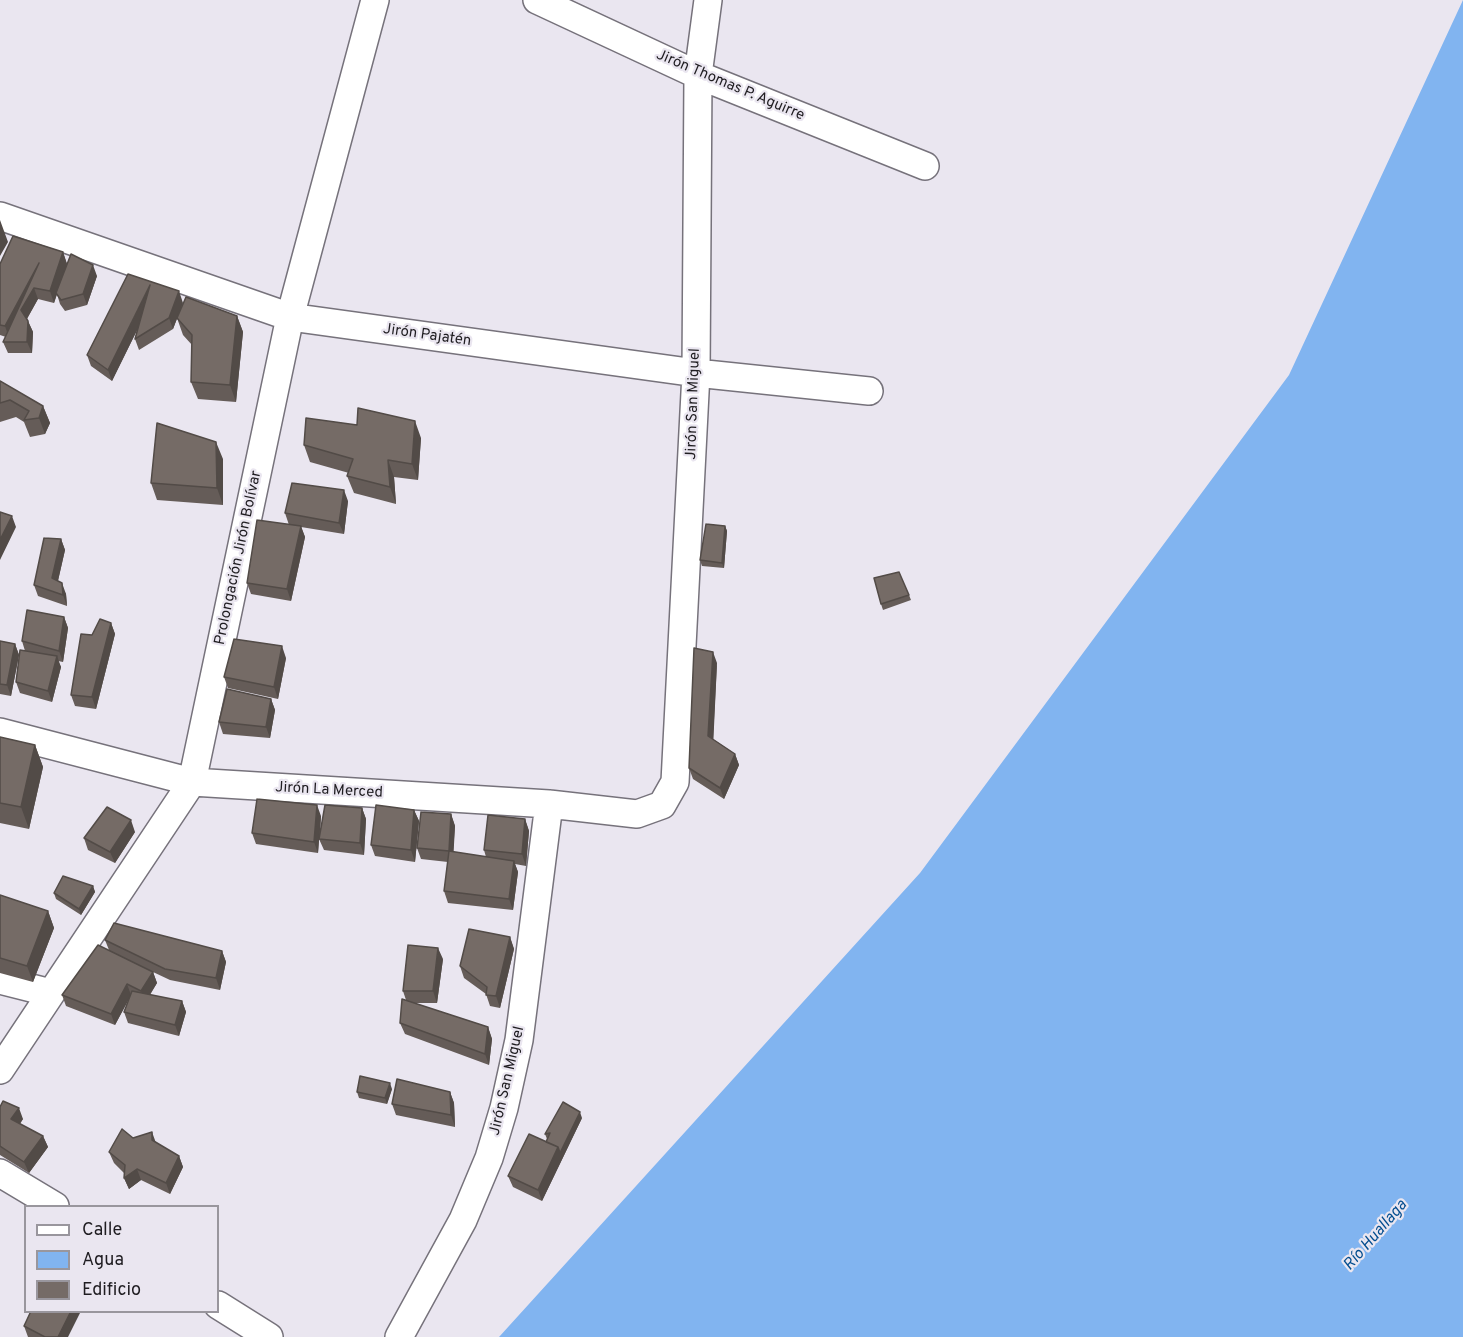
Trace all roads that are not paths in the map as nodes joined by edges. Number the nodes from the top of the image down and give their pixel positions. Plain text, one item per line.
1 (375, 0) edge
2 (537, 0) edge
3 (708, 0) edge
4 (698, 75) junction
5 (925, 166) dead end
6 (0, 216) edge
7 (290, 317) junction
8 (696, 373) junction
9 (869, 392) dead end
10 (0, 732) edge
11 (192, 782) junction
12 (549, 804) junction
13 (662, 805) joint
14 (0, 980) edge
15 (51, 993) junction
16 (0, 1070) edge
17 (0, 1173) edge
18 (53, 1205) edge
19 (219, 1306) edge
20 (269, 1337) edge
21 (399, 1337) edge

1 - 7 street, Prolongación Jirón Bolívar
2 - 4 street, Jirón Thomas P. Aguirre
3 - 4 street, Jirón San Miguel
4 - 5 street, Jirón Thomas P. Aguirre
4 - 8 street, Jirón San Miguel
6 - 7 street, Jirón Pajatén
7 - 8 street, Jirón Pajatén
7 - 11 street, Prolongación Jirón Bolívar
8 - 9 street, Jirón Pajatén
8 - 13 street, Jirón San Miguel
10 - 11 street, Jirón La Merced
11 - 12 street, Jirón La Merced
11 - 15 street, Prolongación Jirón Bolívar
12 - 13 street, Jirón La Merced
12 - 21 street, Jirón San Miguel
14 - 15 street
15 - 16 street, Prolongación Jirón Bolívar
17 - 18 street
19 - 20 street

